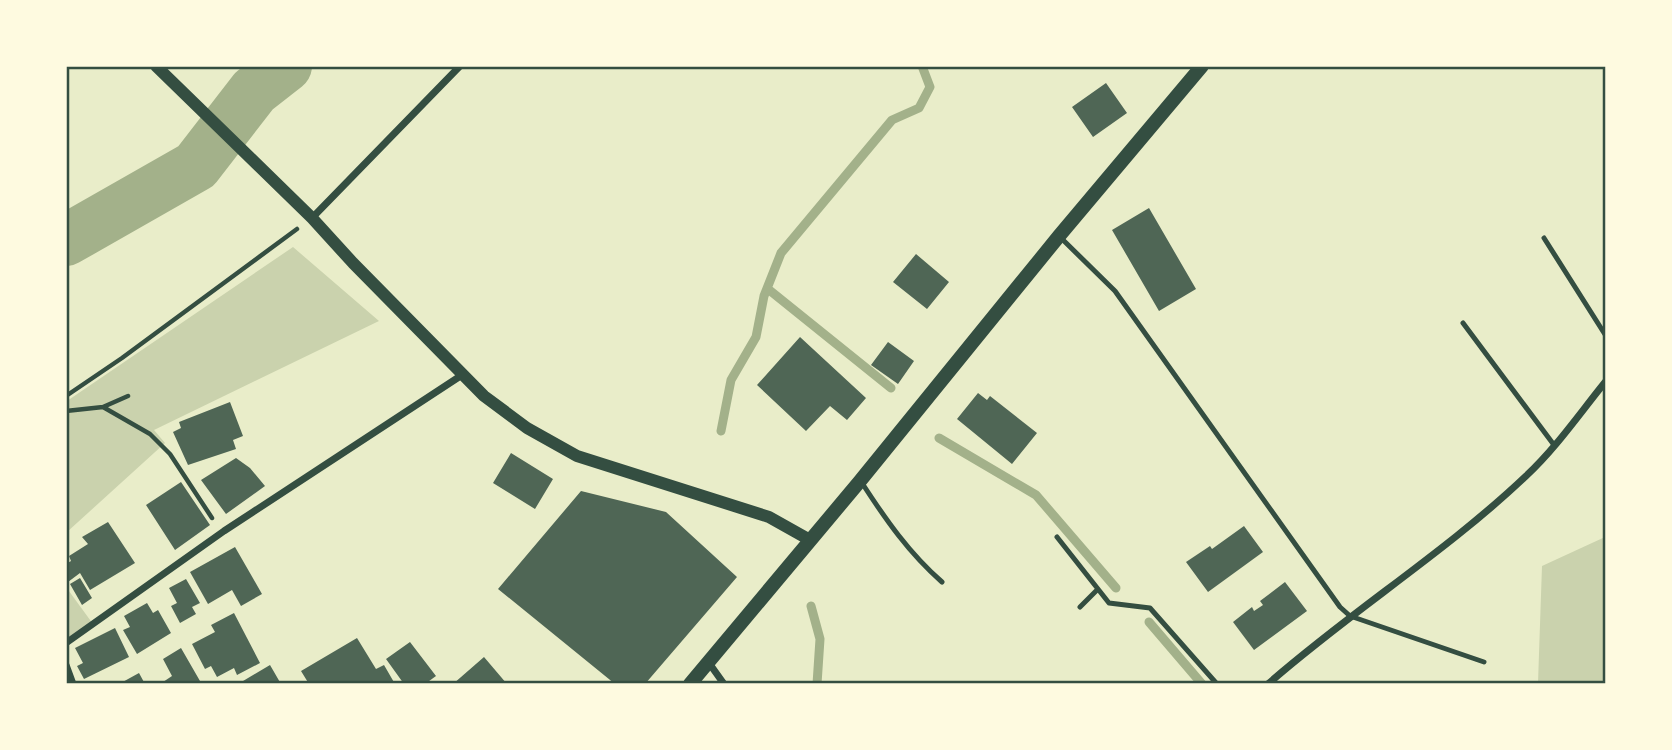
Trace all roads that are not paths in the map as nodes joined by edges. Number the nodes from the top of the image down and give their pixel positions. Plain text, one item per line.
1 (460, 66) edge
2 (1202, 66) edge
3 (158, 68) edge
4 (308, 214) junction
5 (1059, 236) junction
6 (1544, 238) dead end
7 (1463, 323) dead end
8 (1605, 336) edge
9 (462, 374) junction
10 (1605, 382) edge
11 (1554, 445) junction
12 (860, 481) junction
13 (1057, 537) dead end
14 (810, 540) junction
15 (942, 582) dead end
16 (1098, 589) junction
17 (1080, 607) dead end
18 (1350, 616) junction
19 (66, 643) edge
20 (1484, 662) dead end
21 (709, 663) junction
22 (66, 665) edge
23 (73, 684) edge
24 (690, 684) edge
25 (724, 684) edge
26 (1217, 684) edge
27 (1268, 684) edge

1 - 4 street
2 - 5 main road
3 - 4 street
4 - 9 street
5 - 12 main road
5 - 18 lane
6 - 8 lane
7 - 11 lane
9 - 14 street
9 - 19 street
10 - 11 street
11 - 18 street
12 - 14 main road
12 - 15 lane
13 - 16 lane
14 - 21 main road
16 - 17 lane
16 - 26 lane
18 - 20 lane
18 - 27 street
21 - 24 main road
21 - 25 street
22 - 23 street

